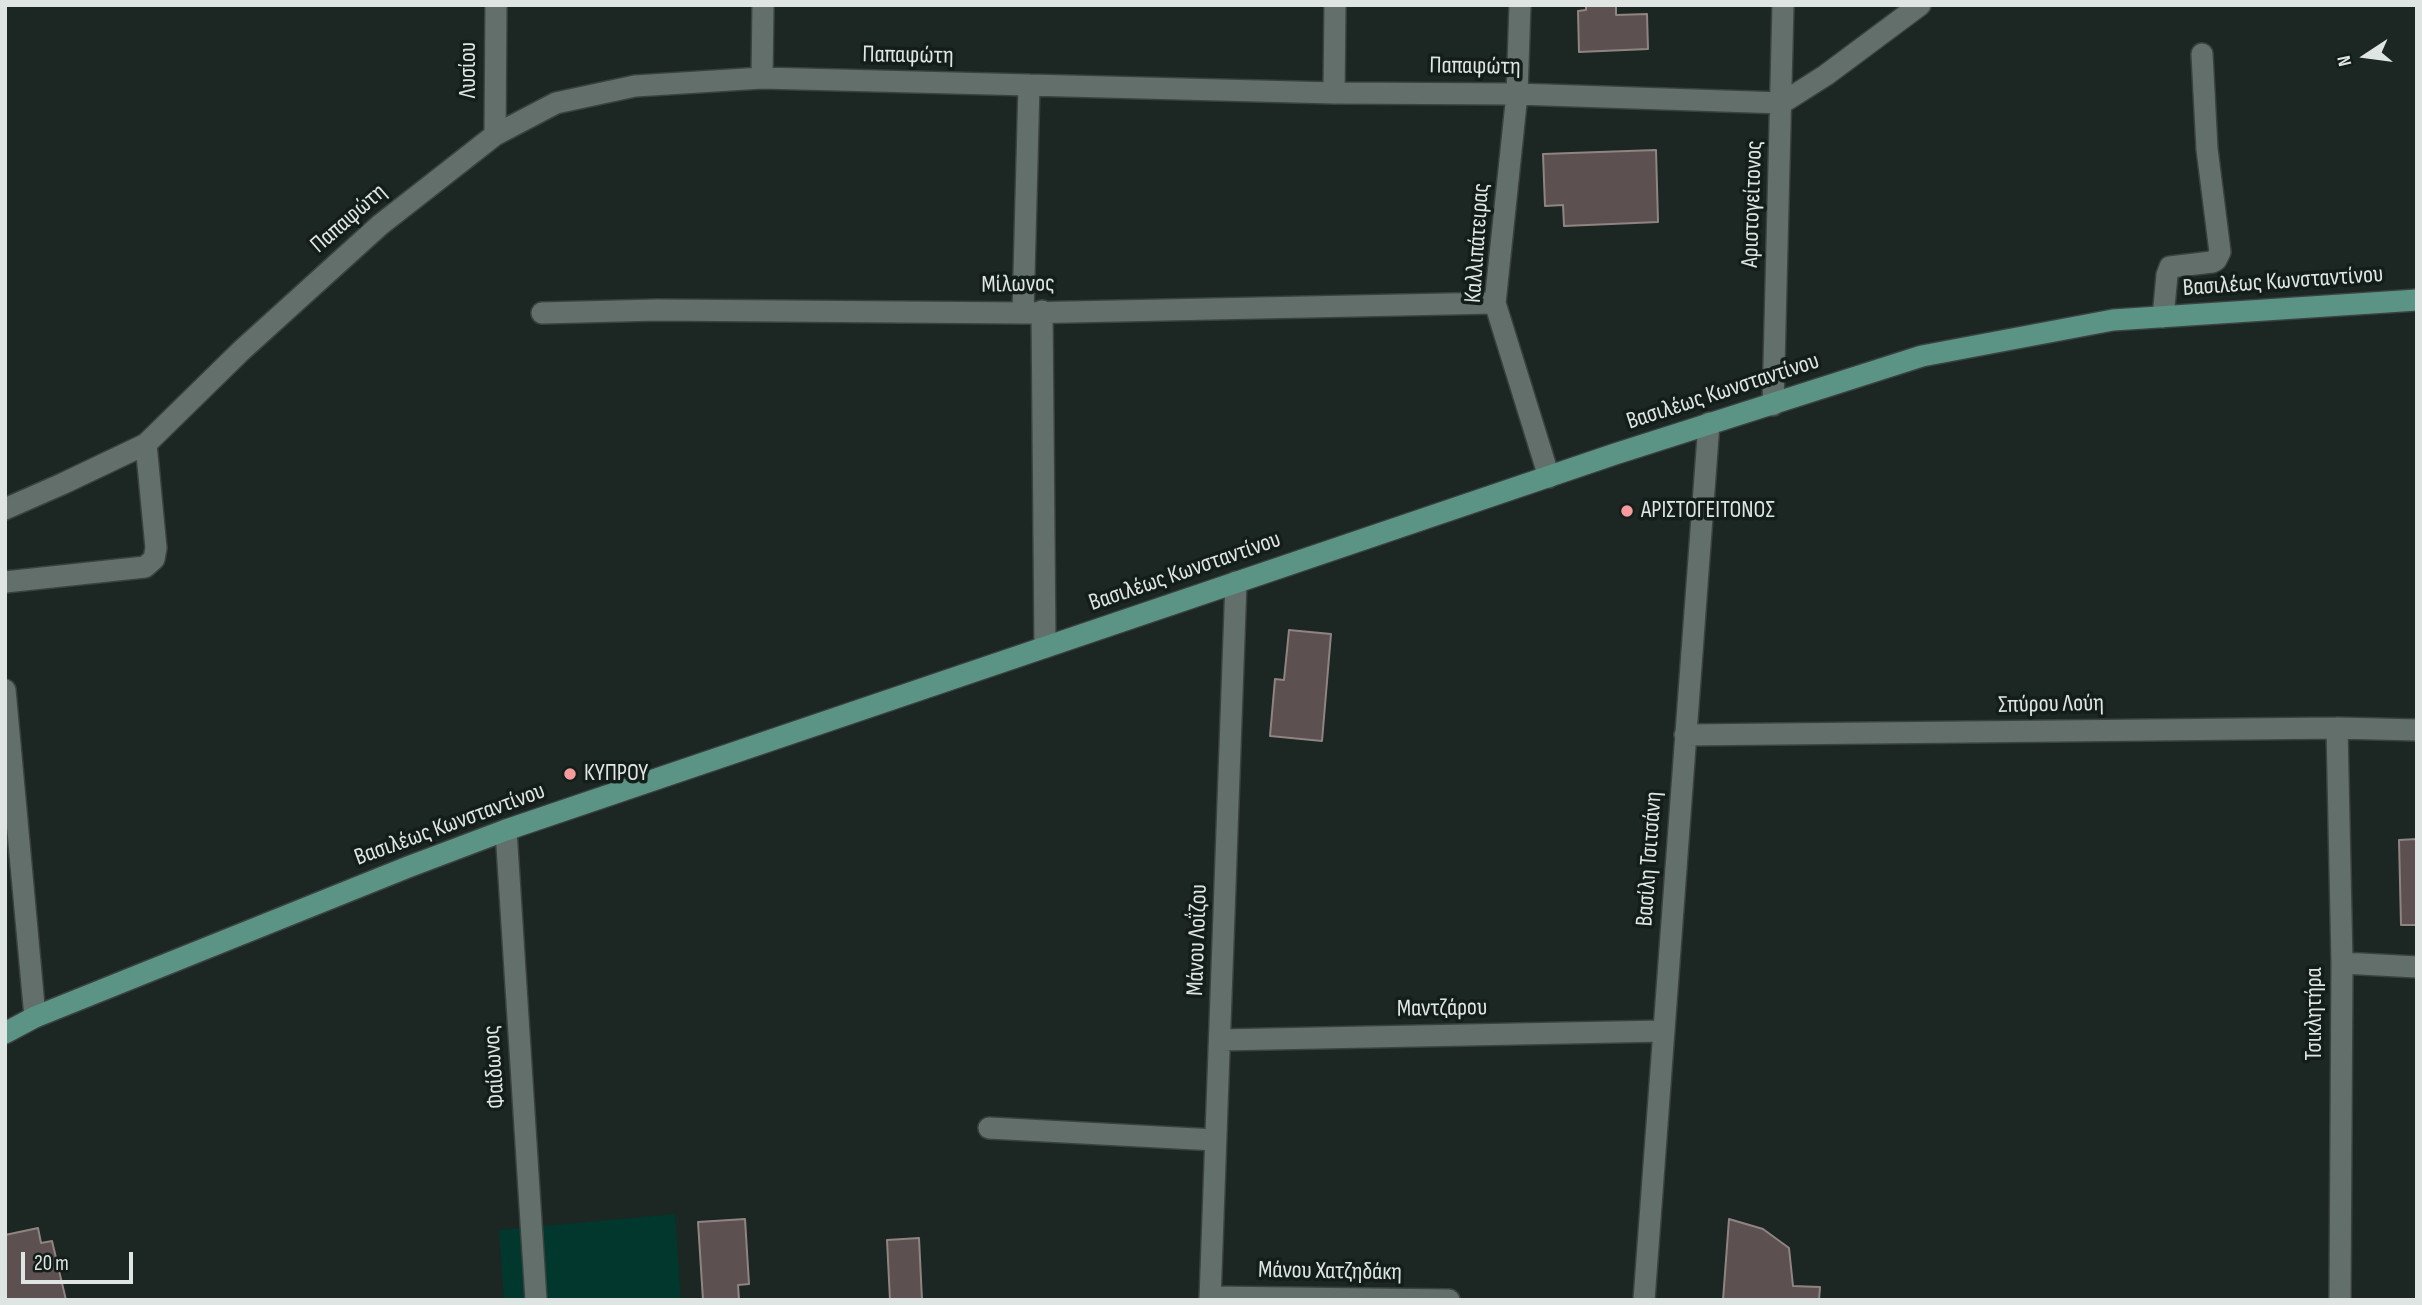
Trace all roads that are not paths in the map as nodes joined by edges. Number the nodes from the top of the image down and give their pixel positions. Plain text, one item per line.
1 (496, 5) edge
2 (763, 5) edge
3 (1335, 5) edge
4 (1520, 5) edge
5 (1783, 5) edge
6 (1920, 5) edge
7 (2202, 54) dead end
8 (762, 78) junction
9 (1029, 85) junction
10 (1334, 93) junction
11 (1517, 94) junction
12 (1782, 103) junction
13 (495, 135) junction
14 (2417, 300) edge
15 (1495, 303) junction
16 (1032, 312) junction
17 (542, 313) dead end
18 (2163, 317) junction
19 (1773, 405) junction
20 (1709, 423) junction
21 (146, 444) junction
22 (1549, 477) junction
23 (5, 509) edge
24 (5, 582) edge
25 (1236, 582) junction
26 (1045, 647) junction
27 (5, 690) edge
28 (2337, 728) junction
29 (2417, 730) edge
30 (1685, 735) junction
31 (506, 830) junction
32 (2342, 963) junction
33 (2417, 967) edge
34 (35, 1017) junction
35 (1664, 1031) junction
36 (5, 1033) edge
37 (1220, 1040) junction
38 (989, 1128) dead end
39 (1215, 1140) junction
40 (1210, 1298) edge
41 (536, 1300) edge
42 (1449, 1300) edge
43 (1644, 1300) edge
44 (2340, 1300) edge

1 - 13 street, Λυσίου
2 - 8 street
3 - 10 street
4 - 11 street, Καλλιπάτειρας
5 - 12 street, Αριστογείτονος
6 - 12 street
7 - 18 street
8 - 9 street, Παπαφώτη
8 - 13 street, Παπαφώτη
9 - 10 street, Παπαφώτη
9 - 16 street
10 - 11 street, Παπαφώτη
11 - 12 street, Παπαφώτη
11 - 15 street, Καλλιπάτειρας
12 - 19 street, Αριστογείτονος
13 - 21 street, Παπαφώτη
14 - 18 main road, Βασιλέως Κωνσταντίνου
15 - 16 street, Μίλωνος
15 - 22 street, Καλλιπάτειρας
16 - 17 street, Μίλωνος
16 - 26 street
18 - 19 main road, Βασιλέως Κωνσταντίνου
19 - 20 main road, Βασιλέως Κωνσταντίνου
20 - 22 main road, Βασιλέως Κωνσταντίνου
20 - 30 street, Βασίλη Τσιτσάνη
21 - 23 street, Παπαφώτη
21 - 24 street
22 - 25 main road, Βασιλέως Κωνσταντίνου
25 - 26 main road, Βασιλέως Κωνσταντίνου
25 - 37 street, Μάνου Λοΐζου
26 - 31 main road, Βασιλέως Κωνσταντίνου
27 - 34 street
28 - 29 street, Σπύρου Λούη
28 - 30 street, Σπύρου Λούη
28 - 32 street, Τσικλητήρα
30 - 35 street, Βασίλη Τσιτσάνη
31 - 34 main road, Βασιλέως Κωνσταντίνου
31 - 41 street, Φαίδωνος
32 - 33 street
32 - 44 street, Τσικλητήρα
34 - 36 main road, Βασιλέως Κωνσταντίνου
35 - 37 street, Μαντζάρου
35 - 43 street, Βασίλη Τσιτσάνη
37 - 39 street, Μάνου Λοΐζου
38 - 39 street
39 - 40 street, Μάνου Λοΐζου
40 - 42 street, Μάνου Χατζηδάκη

